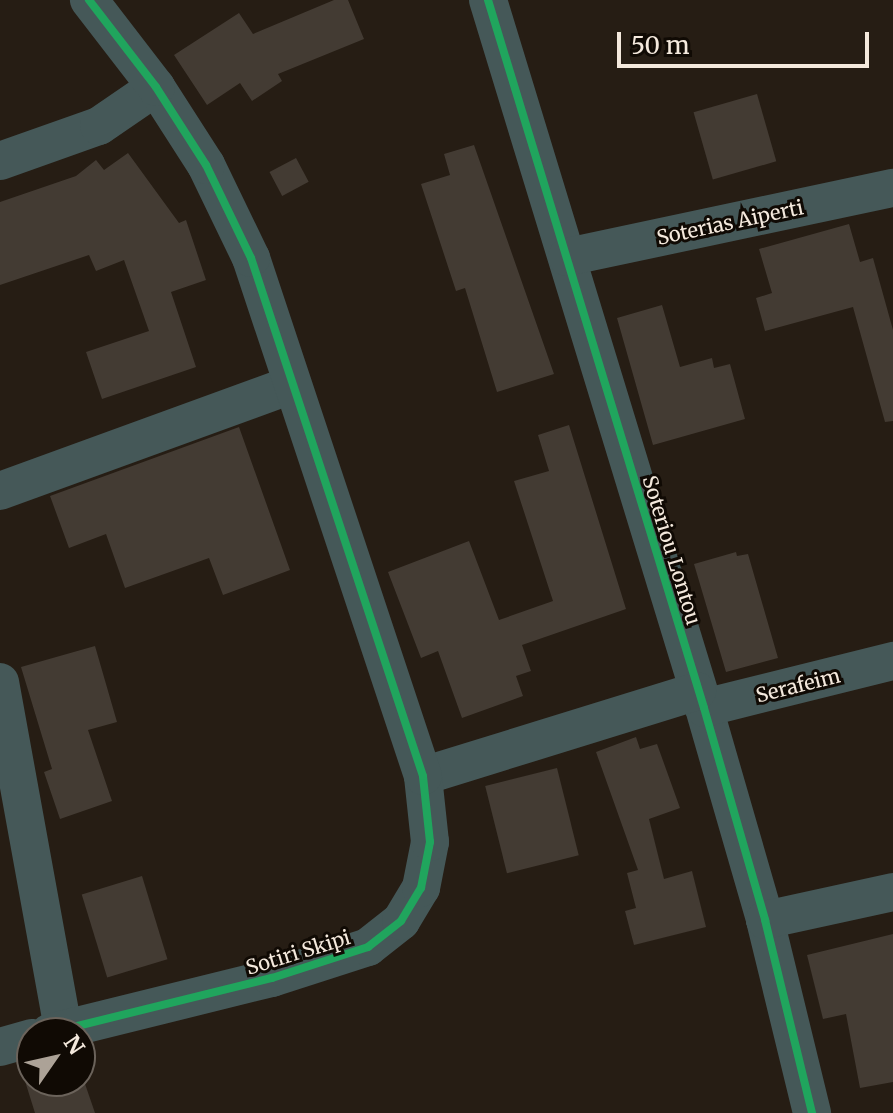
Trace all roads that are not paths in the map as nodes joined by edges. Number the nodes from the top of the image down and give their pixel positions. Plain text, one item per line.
1 (89, 0) edge
2 (488, 0) edge
3 (156, 87) junction
4 (0, 161) edge
5 (893, 188) edge
6 (567, 257) junction
7 (291, 385) junction
8 (0, 491) edge
9 (893, 661) edge
10 (0, 682) edge
11 (700, 700) junction
12 (423, 776) junction
13 (893, 892) edge
14 (765, 920) junction
15 (46, 1017) edge
16 (96, 1021) edge
17 (812, 1113) edge

1 - 3 street
2 - 6 street, Soteriou Lontou
3 - 4 street
3 - 7 street
5 - 6 street, Soterias Aiperti
6 - 11 street, Soteriou Lontou
7 - 8 street
7 - 12 street, Sotiri Skipi
9 - 11 street, Serafeim
10 - 15 street
11 - 12 street, Serafeim
11 - 14 street, Soteriou Lontou
12 - 16 street, Sotiri Skipi
13 - 14 street
14 - 17 street, Soteriou Lontou

